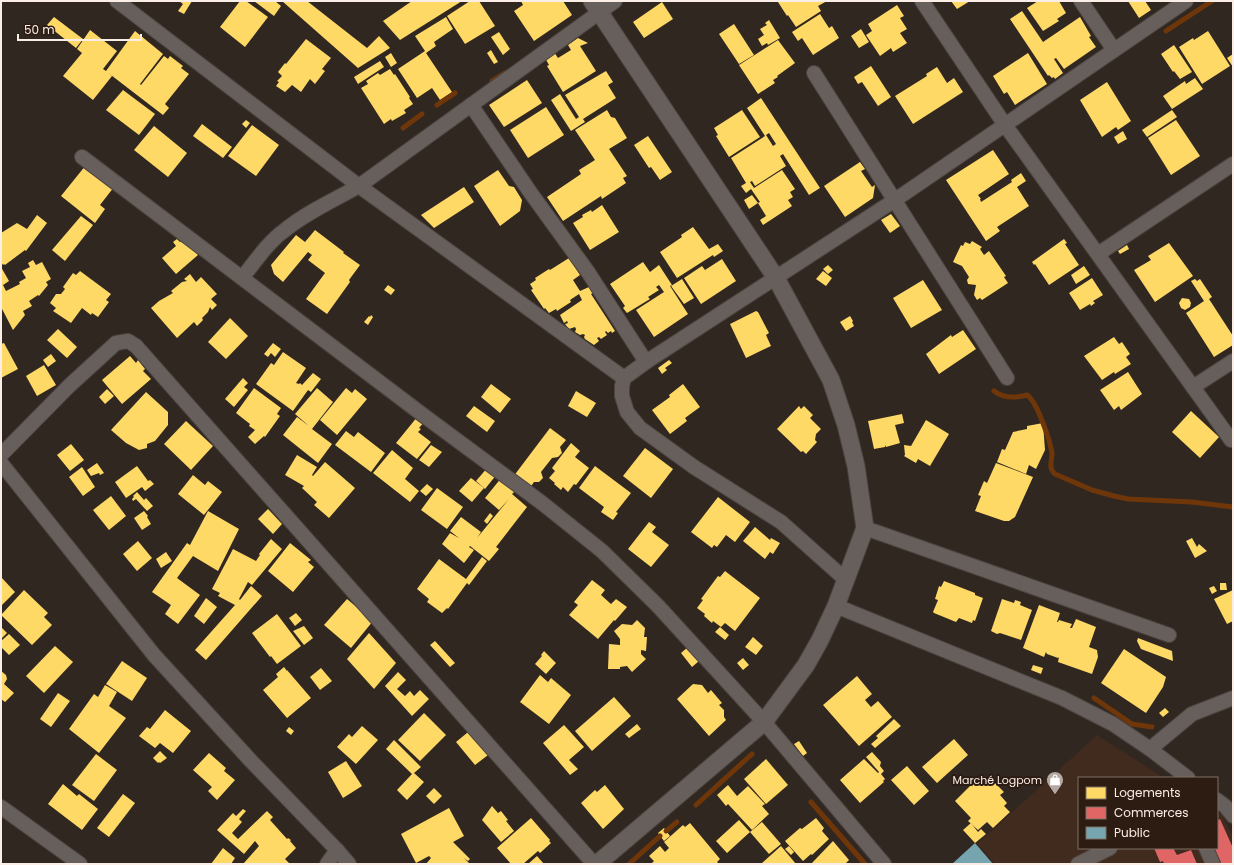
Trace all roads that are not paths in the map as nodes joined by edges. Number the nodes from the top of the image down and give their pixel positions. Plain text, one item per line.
1 (117, 1) edge
2 (615, 1) edge
3 (922, 1) edge
4 (1081, 1) edge
5 (1186, 1) edge
6 (595, 7) edge
7 (1114, 50) junction
8 (814, 73) dead end
9 (471, 104) junction
10 (1005, 125) junction
11 (82, 157) dead end
12 (1233, 164) edge
13 (359, 186) junction
14 (895, 200) junction
15 (1098, 254) junction
16 (242, 278) junction
17 (776, 278) junction
18 (1233, 361) edge
19 (646, 362) junction
20 (624, 378) junction
21 (1007, 378) dead end
22 (1193, 387) junction
23 (1231, 440) dead end
24 (1, 455) edge
25 (1, 463) edge
26 (865, 528) junction
27 (846, 580) junction
28 (836, 606) junction
29 (1169, 636) dead end
30 (1233, 698) edge
31 (764, 722) junction
32 (1150, 749) junction
33 (1187, 777) edge
34 (1, 807) edge
35 (1108, 849) edge
36 (1206, 849) edge
37 (337, 850) junction
38 (80, 864) edge
39 (327, 864) edge
40 (349, 864) edge
41 (595, 864) edge
42 (884, 864) edge
43 (1078, 864) edge
44 (1213, 864) edge

1 - 13 street
2 - 6 street
3 - 10 street
4 - 7 street
5 - 7 street
6 - 9 street
6 - 17 street
7 - 10 street
8 - 14 street
9 - 13 street
9 - 19 street
10 - 14 street
10 - 15 street
11 - 16 street
12 - 15 street
13 - 16 street
13 - 20 street
14 - 17 street
14 - 21 street
15 - 22 street
16 - 31 street
17 - 19 street
17 - 26 street
18 - 22 street
19 - 20 street
20 - 27 street
22 - 23 street
24 - 41 street
25 - 37 street
26 - 27 street
26 - 29 street
27 - 28 street
28 - 31 street
28 - 32 street
30 - 32 street
31 - 41 street
31 - 42 street
32 - 33 street
34 - 38 street
35 - 43 street
36 - 44 street
37 - 39 street
37 - 40 street

